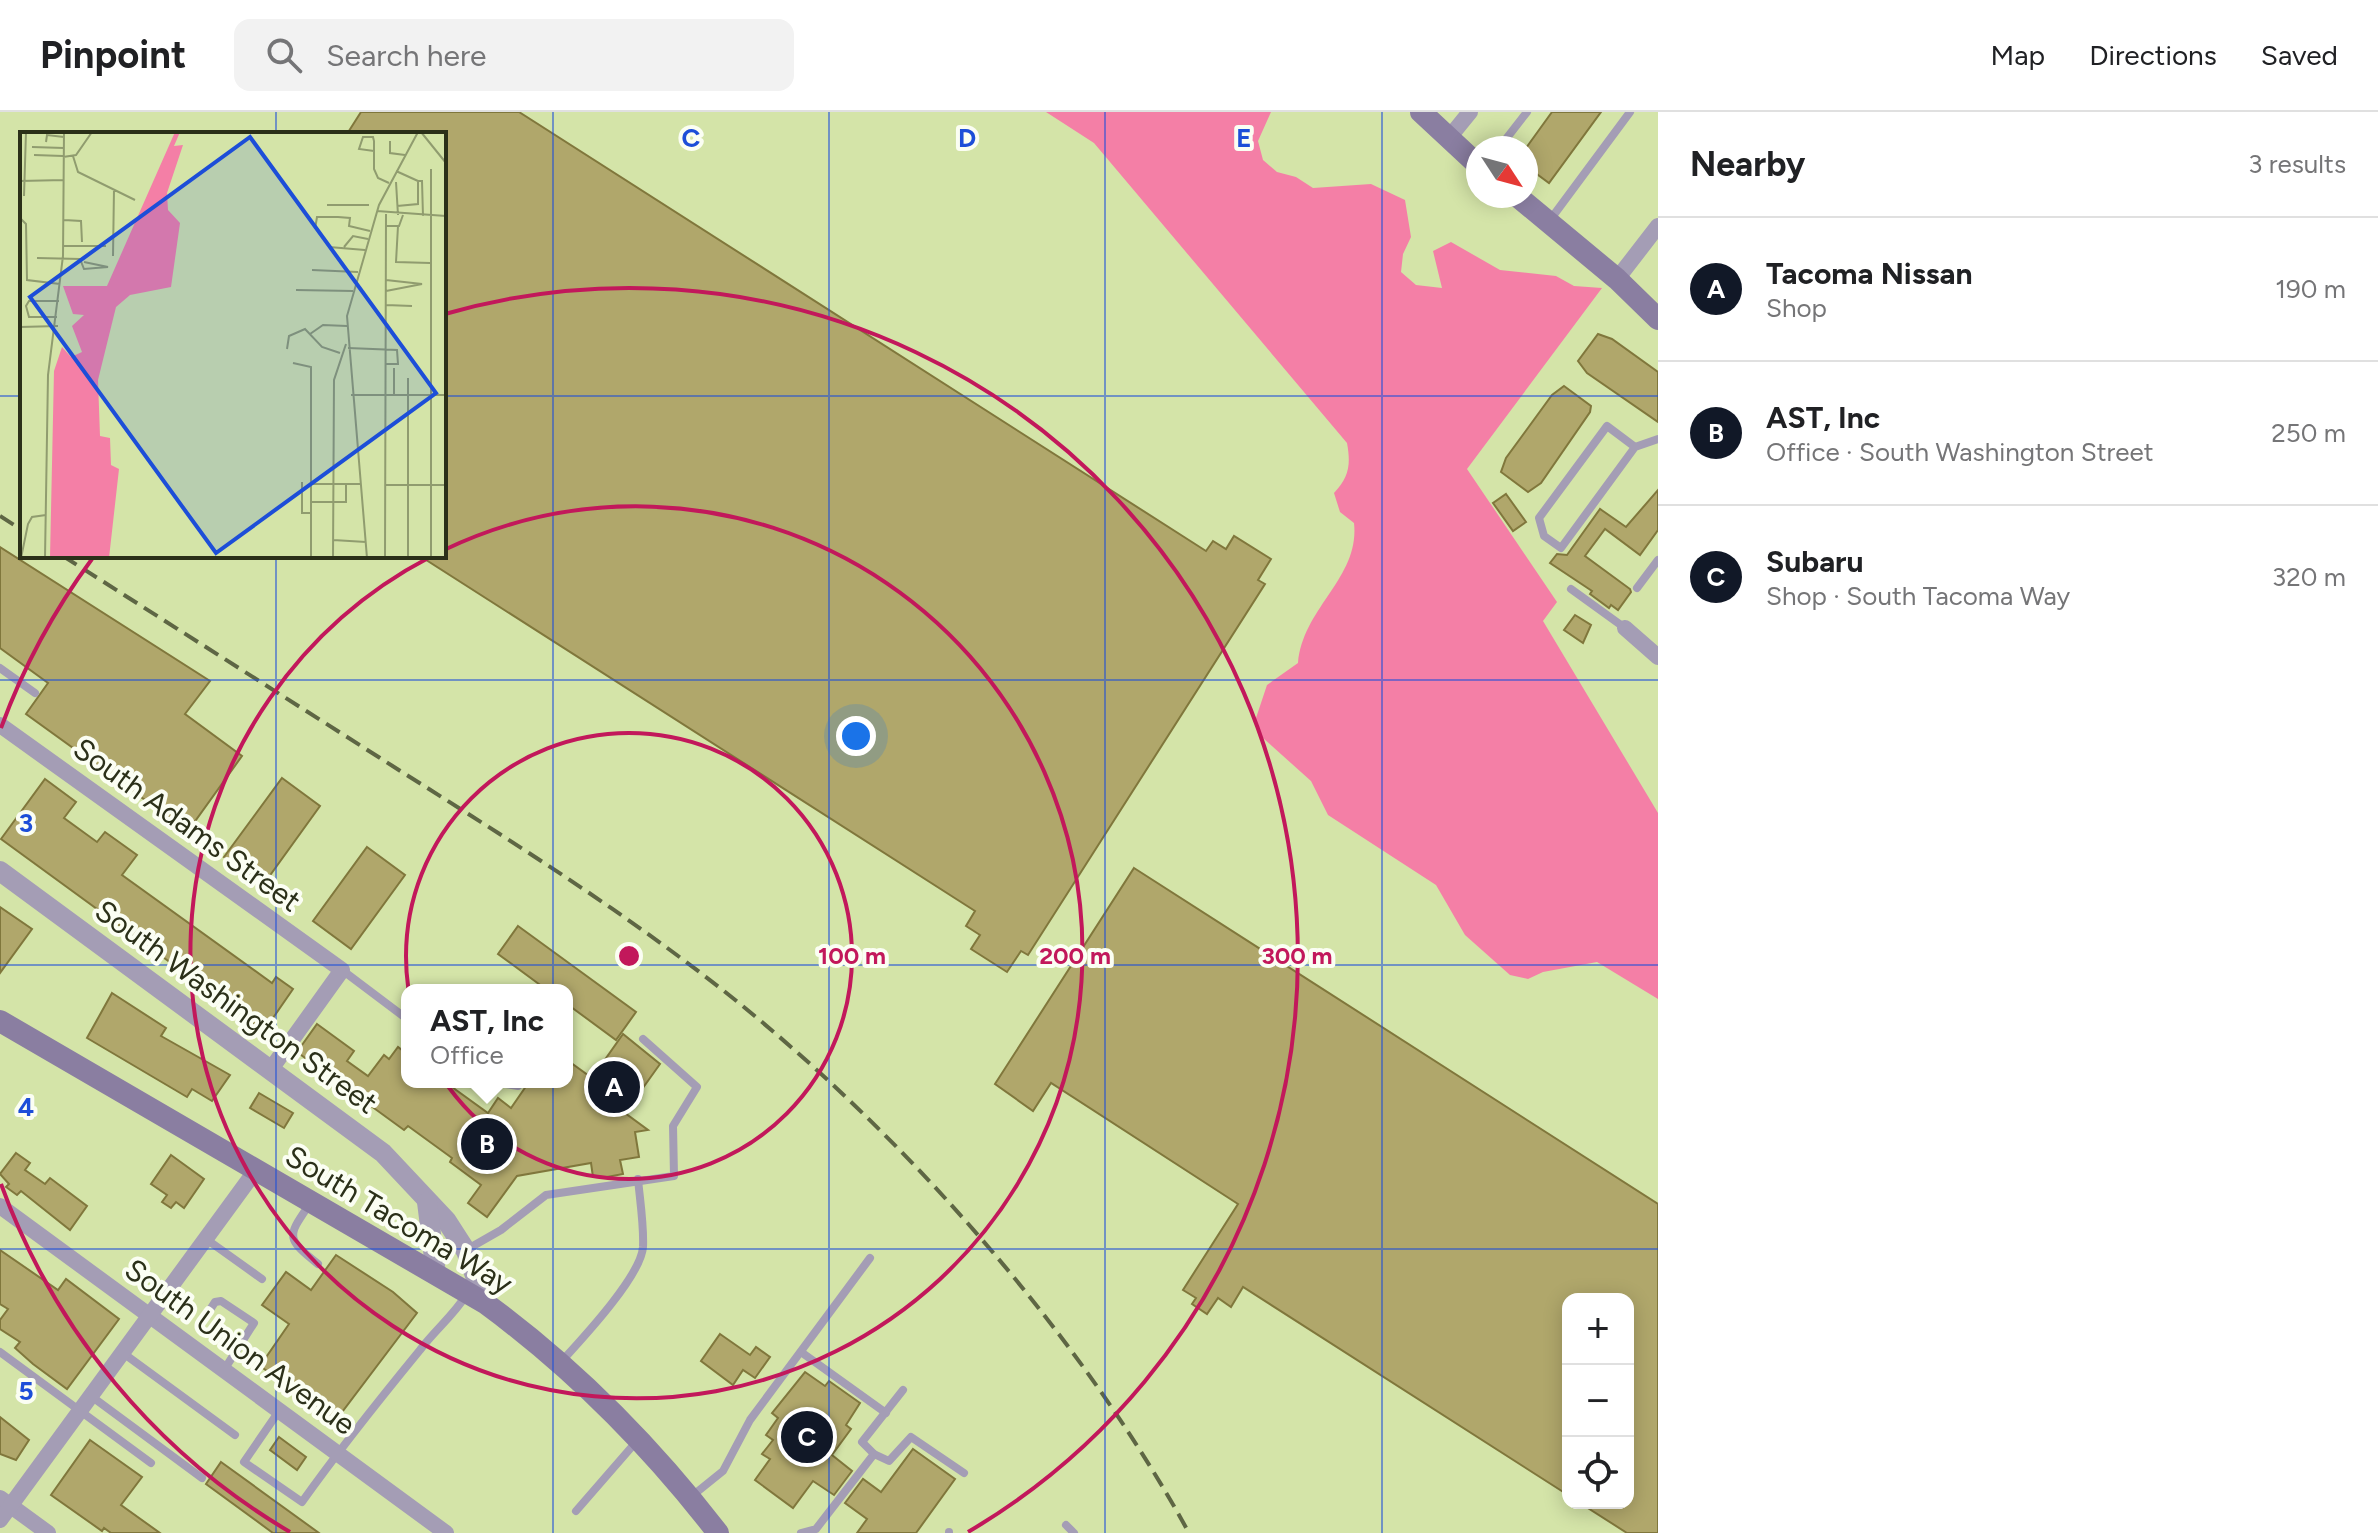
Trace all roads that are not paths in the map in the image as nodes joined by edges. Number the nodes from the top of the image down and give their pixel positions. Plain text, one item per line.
1 (1421, 112) edge
2 (1470, 112) edge
3 (1527, 112) edge
4 (1630, 112) edge
5 (1508, 136) edge
6 (1448, 139) junction
7 (1466, 155) edge
8 (1534, 208) edge
9 (1550, 220) junction
10 (1658, 226) edge
11 (1617, 279) junction
12 (1658, 319) edge
13 (1658, 439) edge
14 (1635, 447) junction
15 (1658, 560) edge
16 (1637, 588) dead end
17 (1571, 589) dead end
18 (1625, 628) joint
19 (1658, 657) edge
20 (0, 668) edge
21 (35, 693) dead end
22 (0, 725) edge
23 (3, 879) edge
24 (342, 970) junction
25 (401, 1014) edge
26 (0, 1021) edge
27 (643, 1039) dead end
28 (271, 1069) junction
29 (256, 1170) junction
30 (638, 1179) junction
31 (312, 1201) junction
32 (427, 1202) junction
33 (0, 1206) edge
34 (206, 1239) junction
35 (466, 1251) junction
36 (870, 1258) dead end
37 (318, 1264) dead end
38 (436, 1274) junction
39 (262, 1279) dead end
40 (476, 1299) junction
41 (150, 1316) junction
42 (204, 1319) dead end
43 (0, 1352) edge
44 (801, 1352) junction
45 (123, 1353) junction
46 (561, 1362) junction
47 (224, 1370) junction
48 (903, 1390) dead end
49 (86, 1403) junction
50 (279, 1411) junction
51 (886, 1413) junction
52 (235, 1435) dead end
53 (639, 1438) junction
54 (874, 1454) junction
55 (339, 1455) junction
56 (151, 1463) dead end
57 (964, 1473) dead end
58 (202, 1478) dead end
59 (690, 1497) junction
60 (5, 1502) edge
61 (576, 1511) dead end
62 (0, 1520) edge
63 (1066, 1525) dead end
64 (48, 1533) edge
65 (446, 1533) edge
66 (718, 1533) edge
67 (801, 1533) edge
68 (1074, 1533) edge

1 - 6 main road
2 - 6 street
3 - 5 lane
4 - 9 lane
6 - 7 main road
8 - 9 main road
9 - 11 main road
10 - 11 street
11 - 12 main road
13 - 14 lane
14 - 14 lane
15 - 16 lane
17 - 18 lane
18 - 19 street
20 - 21 lane
22 - 24 street, South Adams Street
23 - 28 street, South Washington Street
24 - 25 lane
24 - 28 street
26 - 29 main road, South Tacoma Way
27 - 30 lane
28 - 32 street, South Washington Street
29 - 31 main road, South Tacoma Way
29 - 34 street
30 - 35 lane
30 - 46 lane
31 - 37 lane
31 - 38 main road, South Tacoma Way
32 - 35 street, South Washington Street
32 - 38 street
33 - 41 street, South Union Avenue
34 - 39 lane
34 - 41 street
35 - 40 street, South Washington Street
36 - 44 lane
38 - 40 main road, South Tacoma Way
40 - 46 main road, South Tacoma Way
40 - 55 lane
41 - 45 street
41 - 47 street, South Union Avenue
42 - 47 lane
43 - 49 lane
44 - 51 lane
44 - 59 lane
45 - 49 street
45 - 52 lane
46 - 53 main road, South Tacoma Way
47 - 50 street, South Union Avenue
48 - 51 lane
49 - 56 lane
49 - 58 lane
49 - 60 street
50 - 55 street, South Union Avenue
50 - 55 lane
51 - 54 lane
53 - 59 main road, South Tacoma Way
53 - 61 lane
54 - 57 lane
54 - 67 lane
55 - 65 street, South Union Avenue
59 - 66 main road, South Tacoma Way
60 - 62 street
60 - 64 street
63 - 68 lane

